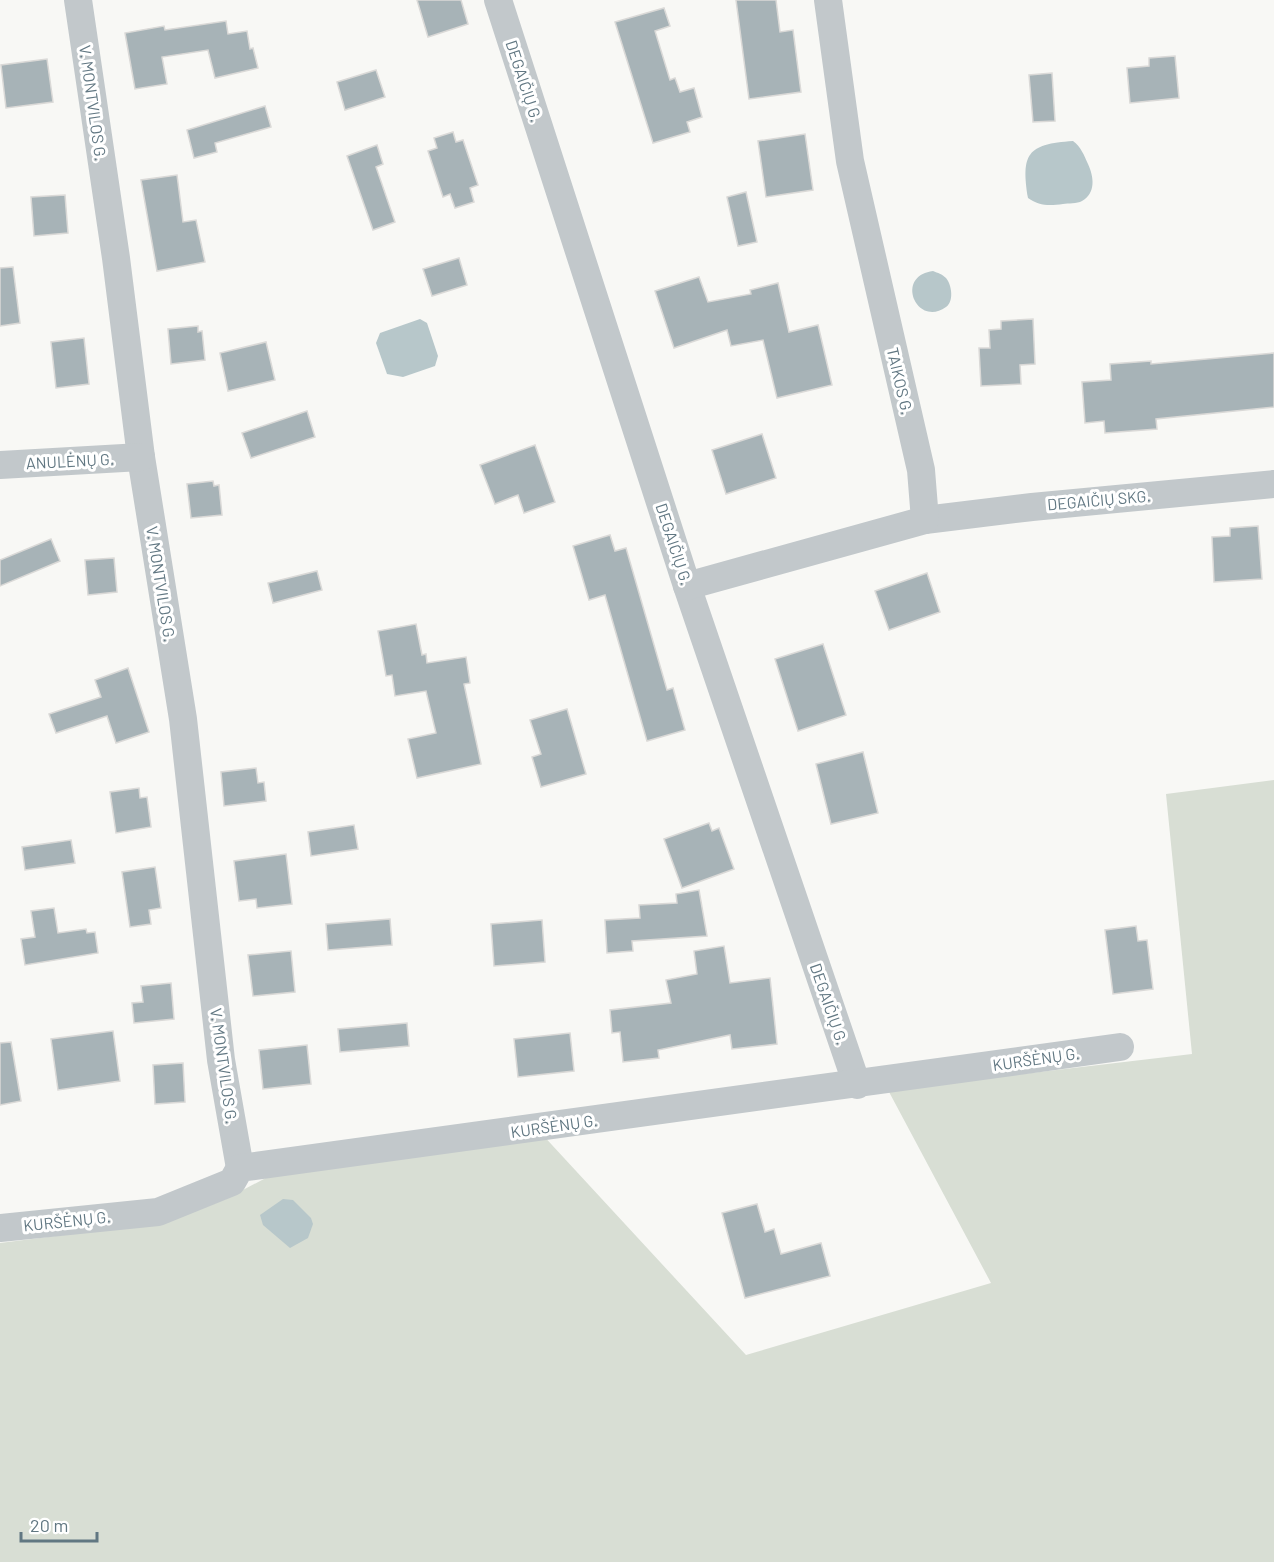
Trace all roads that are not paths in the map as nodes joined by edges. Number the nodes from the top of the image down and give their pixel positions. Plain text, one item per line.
1 (78, 0) edge
2 (498, 0) edge
3 (828, 0) edge
4 (141, 458) junction
5 (0, 465) edge
6 (1274, 484) edge
7 (925, 520) junction
8 (687, 586) junction
9 (1120, 1047) dead end
10 (857, 1085) junction
11 (240, 1168) junction
12 (0, 1228) edge

1 - 4 street, V. MONTVILOS G.
2 - 8 street, DEGAIČIŲ G.
3 - 7 street, TAIKOS G.
4 - 5 street, ANULĖNŲ G.
4 - 11 street, V. MONTVILOS G.
6 - 7 street, DEGAIČIŲ SKG.
7 - 8 street
8 - 10 street, DEGAIČIŲ G.
9 - 10 street, KURŠĖNŲ G.
10 - 11 street, KURŠĖNŲ G.
11 - 12 street, KURŠĖNŲ G.

